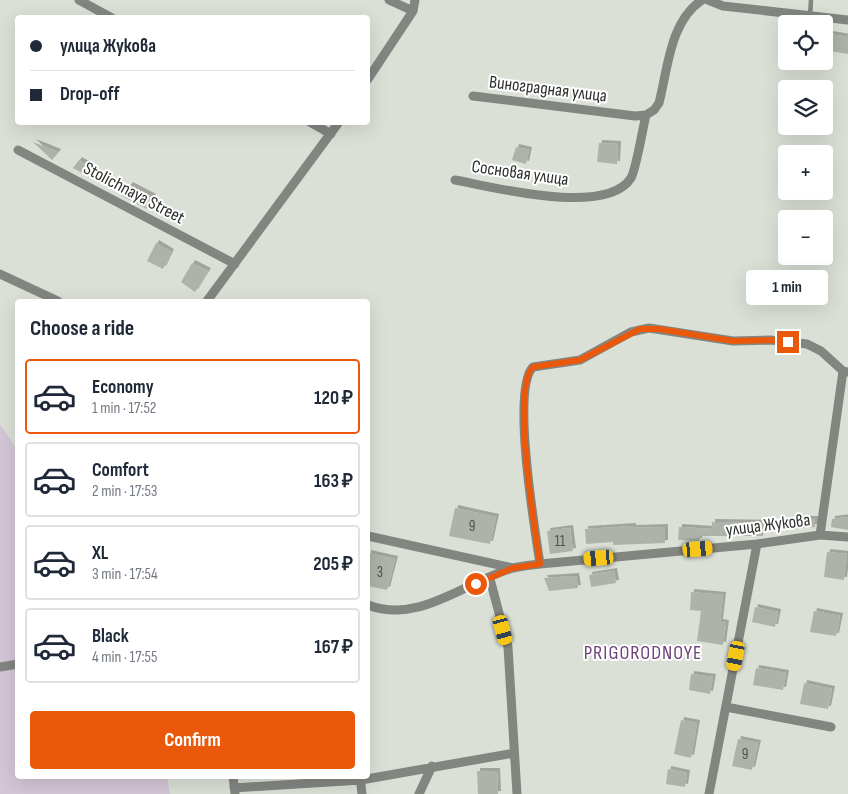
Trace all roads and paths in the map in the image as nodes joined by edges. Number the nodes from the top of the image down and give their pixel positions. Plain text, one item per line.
1 (79, 0) edge
2 (389, 0) edge
3 (415, 0) edge
4 (702, 0) edge
5 (708, 0) edge
6 (811, 0) edge
7 (413, 12) junction
8 (106, 15) edge
9 (801, 15) edge
10 (810, 15) edge
11 (833, 18) edge
12 (848, 20) edge
13 (370, 76) edge
14 (473, 96) dead end
15 (646, 115) junction
16 (315, 125) edge
17 (337, 125) edge
18 (331, 134) junction
19 (18, 150) dead end
20 (455, 180) dead end
21 (235, 264) junction
22 (0, 274) edge
23 (54, 299) edge
24 (209, 299) edge
25 (846, 372) edge
26 (820, 535) junction
27 (370, 536) edge
28 (848, 537) edge
29 (757, 544) junction
30 (540, 564) junction
31 (513, 568) junction
32 (490, 579) junction
33 (370, 609) edge
34 (15, 664) edge
35 (0, 667) edge
36 (726, 707) junction
37 (831, 727) dead end
38 (514, 753) junction
39 (432, 766) junction
40 (370, 776) edge
41 (350, 779) edge
42 (360, 779) edge
43 (235, 791) edge
44 (362, 794) edge
45 (419, 794) edge
46 (517, 794) edge
47 (709, 794) edge

1 - 8 street
2 - 7 street
3 - 7 street
4 - 15 street
5 - 9 street
6 - 10 lane
7 - 13 street
11 - 12 street
14 - 15 street, Виноградная улица
15 - 20 street, Сосновая улица
16 - 18 street
17 - 18 street
18 - 21 street
19 - 21 street, Stolichnaya Street
21 - 24 street
22 - 23 street
25 - 26 street
25 - 30 street
26 - 28 street, улица Жукова
26 - 29 street, улица Жукова
27 - 31 street, улица Жукова
29 - 30 street, улица Жукова
29 - 36 street
30 - 31 street, улица Жукова
31 - 32 street, улица Жукова
32 - 33 street, улица Жукова
32 - 38 street
34 - 35 street
36 - 37 street
36 - 47 street
38 - 39 street
38 - 46 street
39 - 40 street
39 - 45 street
41 - 43 street
42 - 44 street

